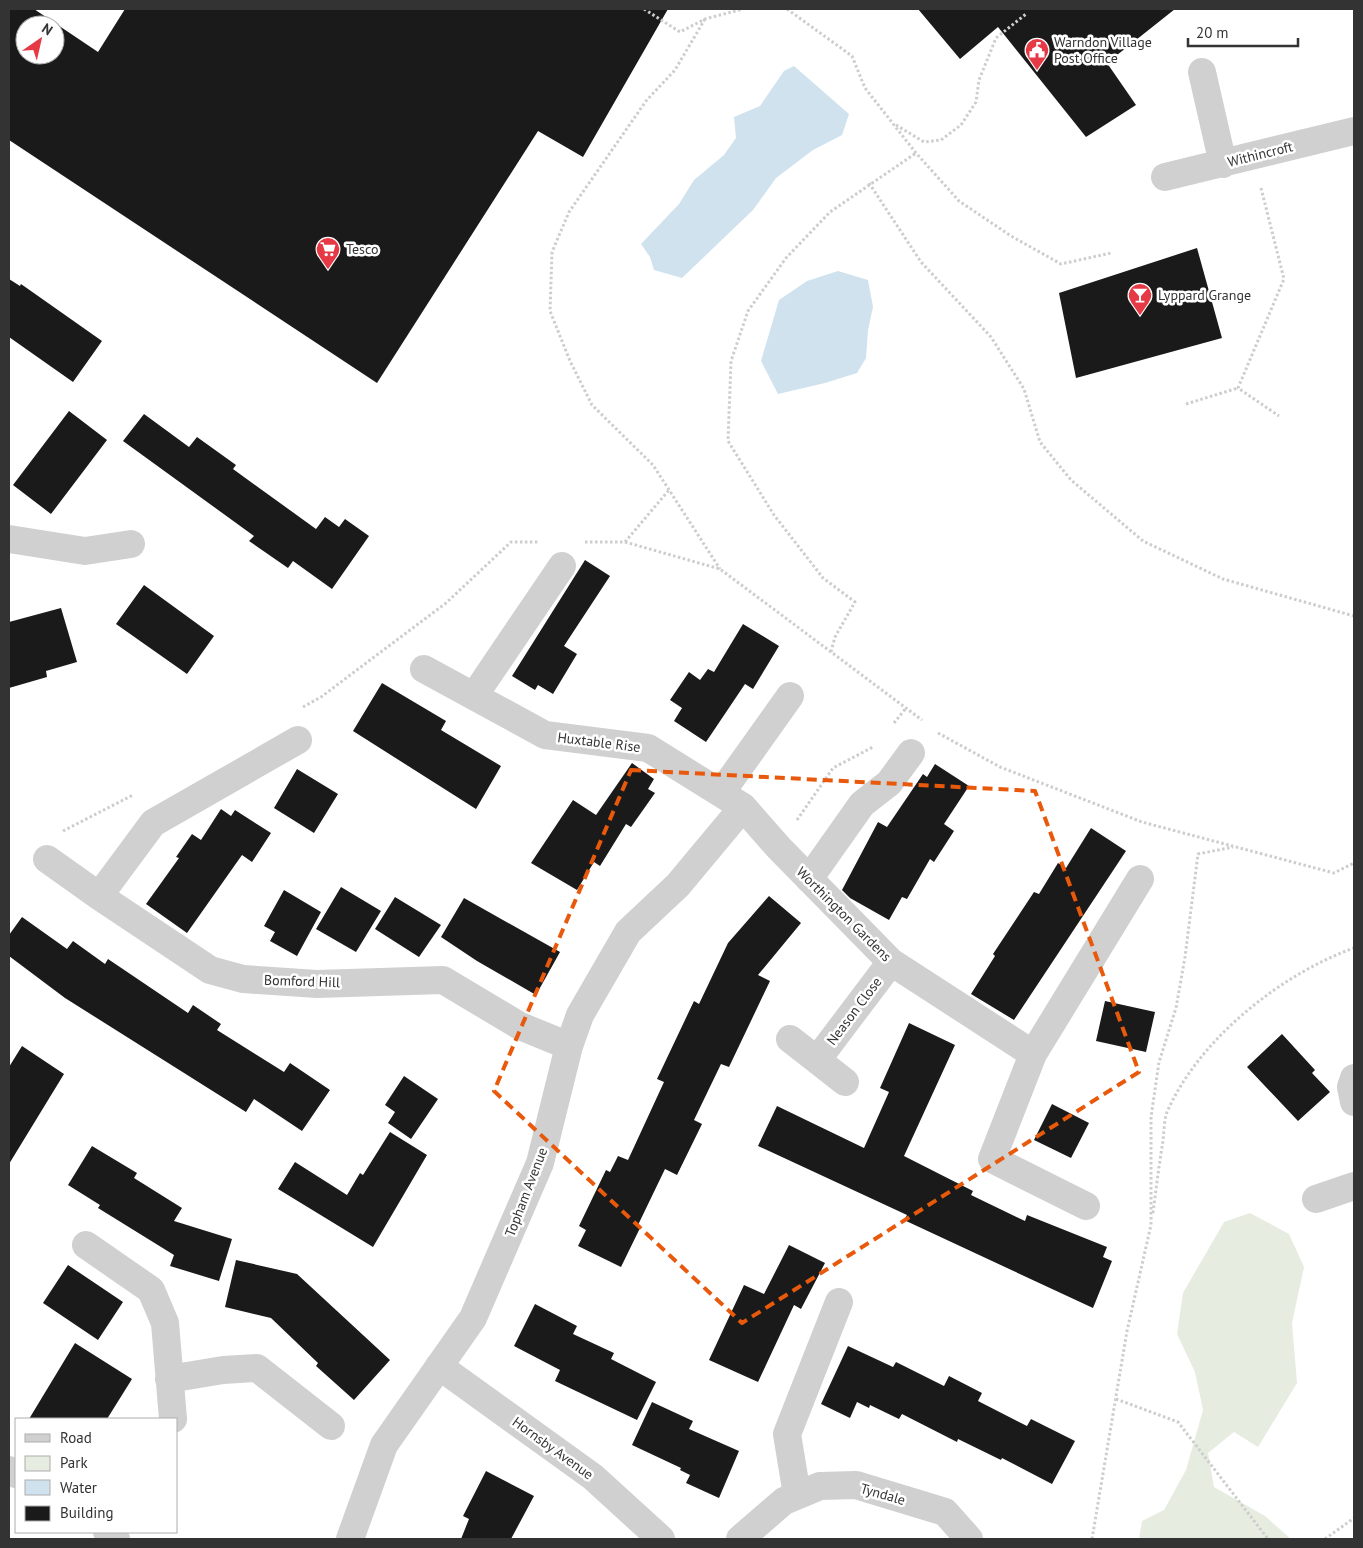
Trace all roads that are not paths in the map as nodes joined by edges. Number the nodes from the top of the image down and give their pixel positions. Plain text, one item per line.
1 (1202, 72) dead end
2 (1354, 131) edge
3 (1223, 164) junction
4 (1165, 177) dead end
5 (9, 539) edge
6 (132, 544) dead end
7 (562, 566) dead end
8 (424, 669) dead end
9 (474, 696) junction
10 (790, 696) dead end
11 (298, 740) dead end
12 (911, 753) dead end
13 (720, 793) junction
14 (743, 806) junction
15 (47, 859) dead end
16 (809, 879) junction
17 (1140, 879) dead end
18 (99, 896) junction
19 (891, 962) junction
20 (790, 1039) dead end
21 (569, 1046) junction
22 (1033, 1054) junction
23 (818, 1060) junction
24 (1354, 1078) edge
25 (845, 1082) dead end
26 (1354, 1102) edge
27 (1354, 1186) edge
28 (1316, 1199) dead end
29 (1086, 1206) dead end
30 (86, 1245) dead end
31 (839, 1302) dead end
32 (439, 1366) junction
33 (169, 1379) junction
34 (173, 1418) edge
35 (331, 1426) dead end
36 (797, 1496) junction
37 (350, 1539) edge
38 (660, 1539) edge
39 (740, 1539) edge
40 (969, 1539) edge

1 - 3 street
2 - 3 street, Withincroft
3 - 4 street, Withincroft
5 - 6 street
7 - 9 street
8 - 9 street, Huxtable Rise
9 - 13 street, Huxtable Rise
10 - 13 street
11 - 18 street
12 - 16 street
13 - 14 street, Huxtable Rise
14 - 16 street, Worthington Gardens
14 - 21 street, Topham Avenue
15 - 18 street, Bomford Hill
16 - 19 street, Worthington Gardens
17 - 22 street
18 - 21 street, Bomford Hill
19 - 22 street, Worthington Gardens
19 - 23 street, Neason Close
20 - 23 street
21 - 32 street, Topham Avenue
22 - 29 street
23 - 25 street
24 - 26 street
27 - 28 street
30 - 33 street
31 - 36 street
32 - 37 street, Topham Avenue
32 - 38 street, Hornsby Avenue
33 - 34 street
33 - 35 street
36 - 39 street, Tyndale
36 - 40 street, Tyndale

